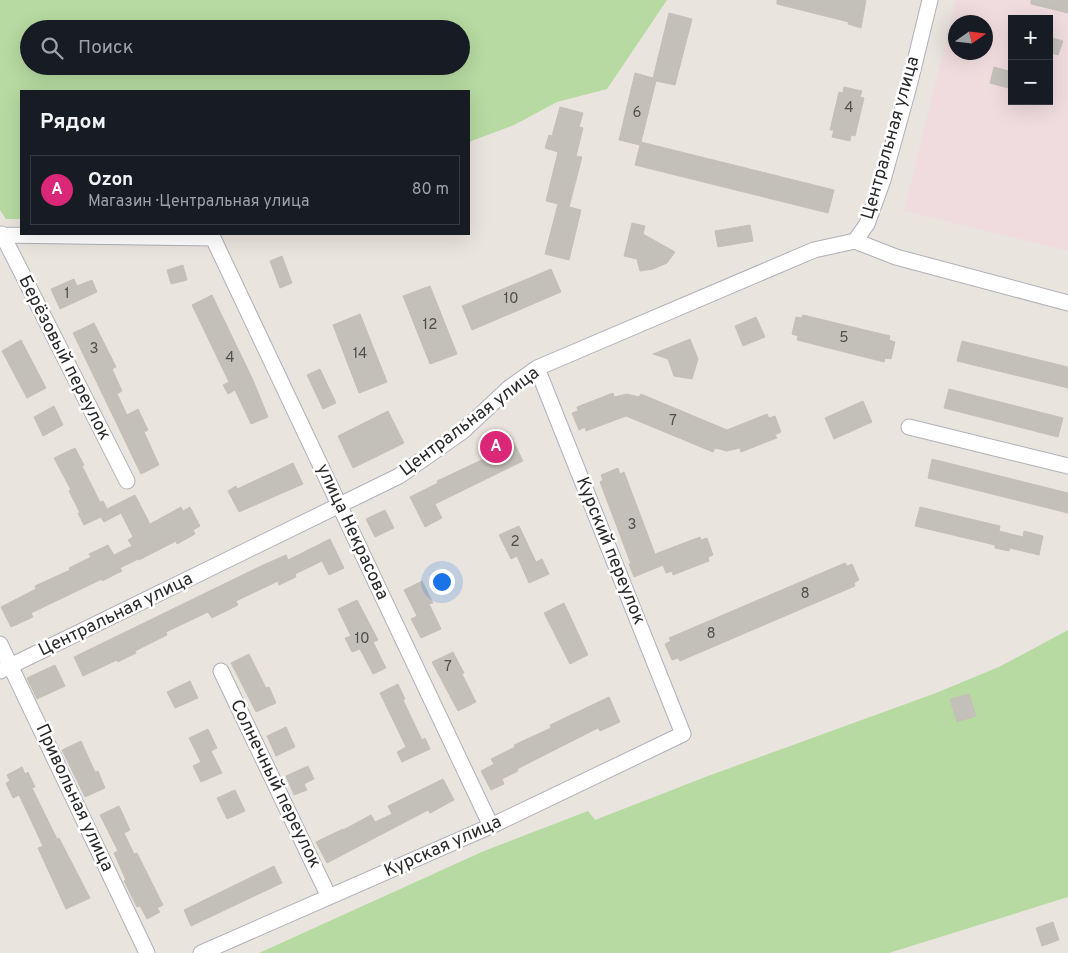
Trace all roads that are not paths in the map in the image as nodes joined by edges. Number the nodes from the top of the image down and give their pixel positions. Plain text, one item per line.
1 (930, 0) edge
2 (1, 235) edge
3 (855, 242) junction
4 (1068, 303) edge
5 (537, 368) junction
6 (908, 427) dead end
7 (1068, 466) edge
8 (127, 481) dead end
9 (340, 506) junction
10 (0, 644) edge
11 (5, 668) edge
12 (221, 671) dead end
13 (683, 734) joint
14 (490, 826) junction
15 (329, 897) junction
16 (147, 953) edge
17 (201, 953) edge

1 - 3 street, Центральная улица
2 - 8 street, Берёзовый переулок
2 - 9 street, улица Некрасова
3 - 4 street
3 - 5 street, Центральная улица
5 - 9 street, Центральная улица
5 - 13 street, Курский переулок
6 - 7 street
9 - 11 street, Центральная улица
9 - 14 street, улица Некрасова
10 - 11 street, Привольная улица
11 - 16 street, Привольная улица
12 - 15 street, Солнечный переулок
13 - 14 street, Курская улица
14 - 15 street, Курская улица
15 - 17 street, Курская улица

